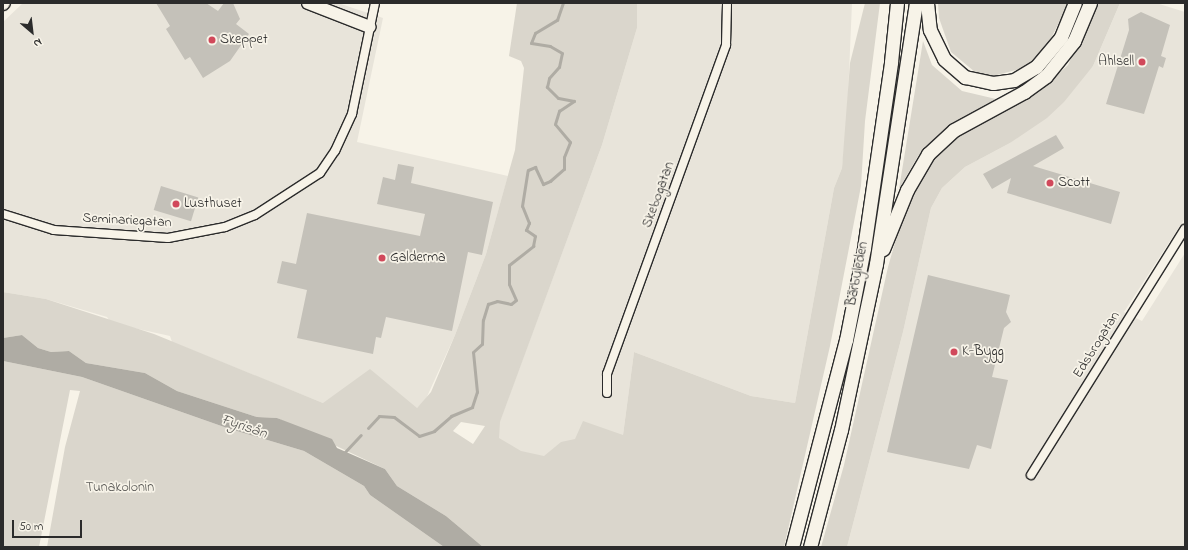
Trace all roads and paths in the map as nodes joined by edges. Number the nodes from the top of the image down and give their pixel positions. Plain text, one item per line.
1 (308, 3) edge
2 (375, 3) edge
3 (727, 3) edge
4 (896, 3) edge
5 (916, 3) edge
6 (927, 3) edge
7 (1075, 3) edge
8 (1090, 3) edge
9 (370, 27) junction
10 (3, 214) edge
11 (1185, 229) edge
12 (876, 264) junction
13 (606, 393) dead end
14 (1031, 475) dead end
15 (792, 547) edge
16 (810, 547) edge

1 - 9 street
2 - 9 street, Seminariegatan
3 - 13 street, Skebogatan
4 - 15 main road, Bärbyleden
5 - 12 main road, Bärbyleden
6 - 7 main road
8 - 12 main road
9 - 10 street, Seminariegatan
11 - 14 street, Edsbrogatan
12 - 16 main road, Bärbyleden

